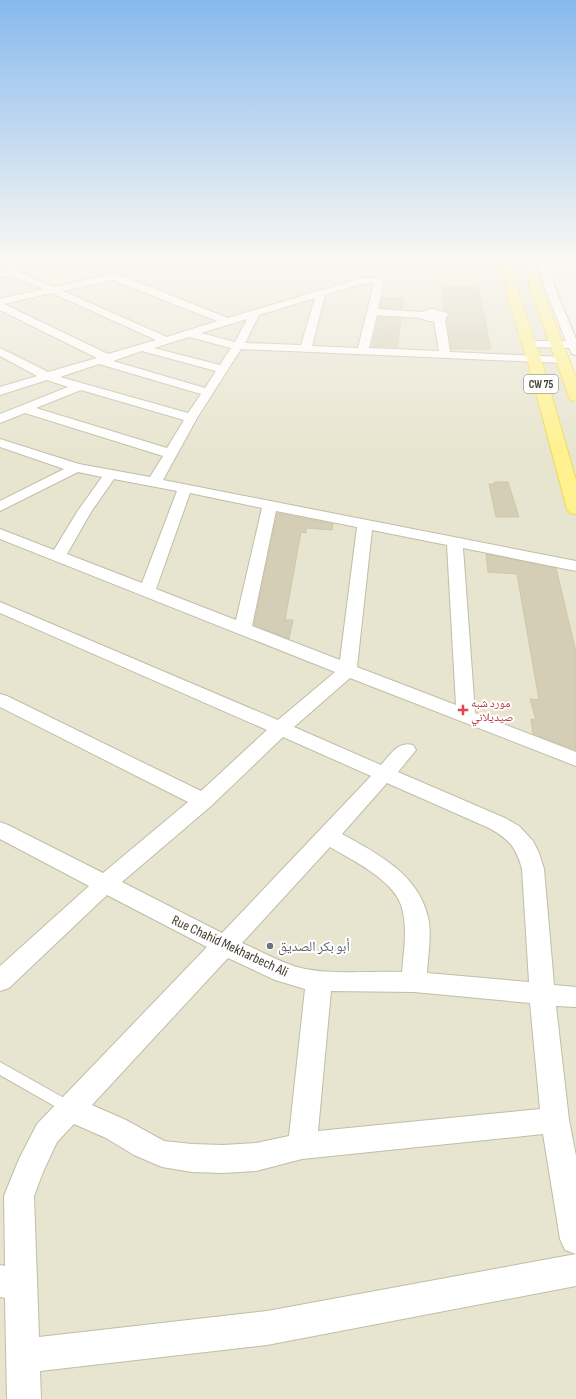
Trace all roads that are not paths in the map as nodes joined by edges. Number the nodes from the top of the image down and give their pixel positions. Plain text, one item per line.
1 (37, 325) edge
2 (133, 325) edge
3 (218, 325) edge
4 (249, 325) edge
5 (312, 325) edge
6 (369, 325) edge
7 (433, 325) edge
8 (523, 325) edge
9 (550, 325) edge
10 (566, 325) edge
11 (190, 334) junction
12 (168, 341) junction
13 (529, 344) junction
14 (557, 345) junction
15 (238, 346) junction
16 (141, 348) junction
17 (575, 348) edge
18 (306, 349) junction
19 (0, 351) edge
20 (363, 352) junction
21 (445, 355) junction
22 (534, 359) junction
23 (104, 360) junction
24 (563, 360) junction
25 (224, 369) junction
26 (48, 377) junction
27 (78, 386) junction
28 (0, 391) edge
29 (207, 392) junction
30 (576, 397) edge
31 (25, 409) junction
32 (191, 418) junction
33 (0, 419) edge
34 (0, 443) edge
35 (171, 454) junction
36 (76, 468) junction
37 (111, 474) junction
38 (154, 483) junction
39 (185, 488) junction
40 (0, 495) edge
41 (14, 500) junction
42 (270, 506) junction
43 (0, 507) edge
44 (576, 509) edge
45 (365, 525) junction
46 (0, 534) edge
47 (455, 543) junction
48 (58, 556) junction
49 (576, 566) edge
50 (147, 591) junction
51 (0, 607) edge
52 (243, 629) junction
53 (348, 670) junction
54 (4, 707) edge
55 (466, 716) junction
56 (280, 728) junction
57 (406, 750) dead end
58 (576, 760) edge
59 (385, 773) junction
60 (203, 801) junction
61 (0, 830) edge
62 (328, 836) junction
63 (104, 884) junction
64 (226, 946) junction
65 (0, 981) edge
66 (319, 981) junction
67 (414, 982) junction
68 (542, 994) junction
69 (576, 997) edge
70 (0, 1068) edge
71 (72, 1109) junction
72 (554, 1120) junction
73 (302, 1146) junction
74 (572, 1202) edge
75 (576, 1239) edge
76 (576, 1270) edge
77 (10, 1283) edge
78 (24, 1356) junction
79 (24, 1399) edge

1 - 23 street
2 - 12 street
3 - 11 street
4 - 15 street
5 - 18 street
6 - 20 street
7 - 21 street
8 - 13 main road, CW 75
9 - 14 main road, CW 75
10 - 17 street
11 - 12 street
11 - 15 street
12 - 16 street
13 - 14 street
13 - 22 main road, CW 75
14 - 17 street
14 - 24 main road, CW 75
15 - 18 street
15 - 25 street
16 - 23 street
16 - 25 street
18 - 20 street
19 - 26 street
20 - 21 street
21 - 22 street
22 - 24 street
22 - 44 main road, CW 75
23 - 26 street
23 - 29 street
24 - 30 main road, CW 75
25 - 29 street
26 - 27 street
26 - 28 street
27 - 31 street
27 - 32 street
29 - 32 street
31 - 33 street
31 - 35 street
32 - 35 street
34 - 36 street
35 - 38 street
36 - 37 street
36 - 41 street
37 - 38 street
37 - 48 street
38 - 39 street
39 - 42 street
39 - 50 street
40 - 41 street
41 - 43 street
42 - 45 street
42 - 52 street
45 - 47 street
45 - 53 street
46 - 48 street
47 - 49 street
47 - 55 street
48 - 50 street
50 - 52 street
51 - 56 street
52 - 53 street
53 - 55 street
53 - 56 street
54 - 60 street
55 - 58 street
56 - 59 street
56 - 60 street
57 - 59 street
59 - 62 street
59 - 68 street
60 - 63 street
61 - 63 street, Rue Chahid Mekharbech Ali
62 - 64 street
62 - 67 street
63 - 64 street, Rue Chahid Mekharbech Ali
63 - 65 street
64 - 66 street, Rue Chahid Mekharbech Ali
64 - 71 street
66 - 67 street, Rue Chahid Mekharbech Ali
66 - 73 street
67 - 68 street, Rue Chahid Mekharbech Ali
68 - 69 street, Rue Chahid Mekharbech Ali
68 - 72 street
70 - 71 lane
71 - 73 street
71 - 77 street
72 - 73 street
72 - 74 street
74 - 75 street
76 - 78 street
77 - 78 street
78 - 79 street

